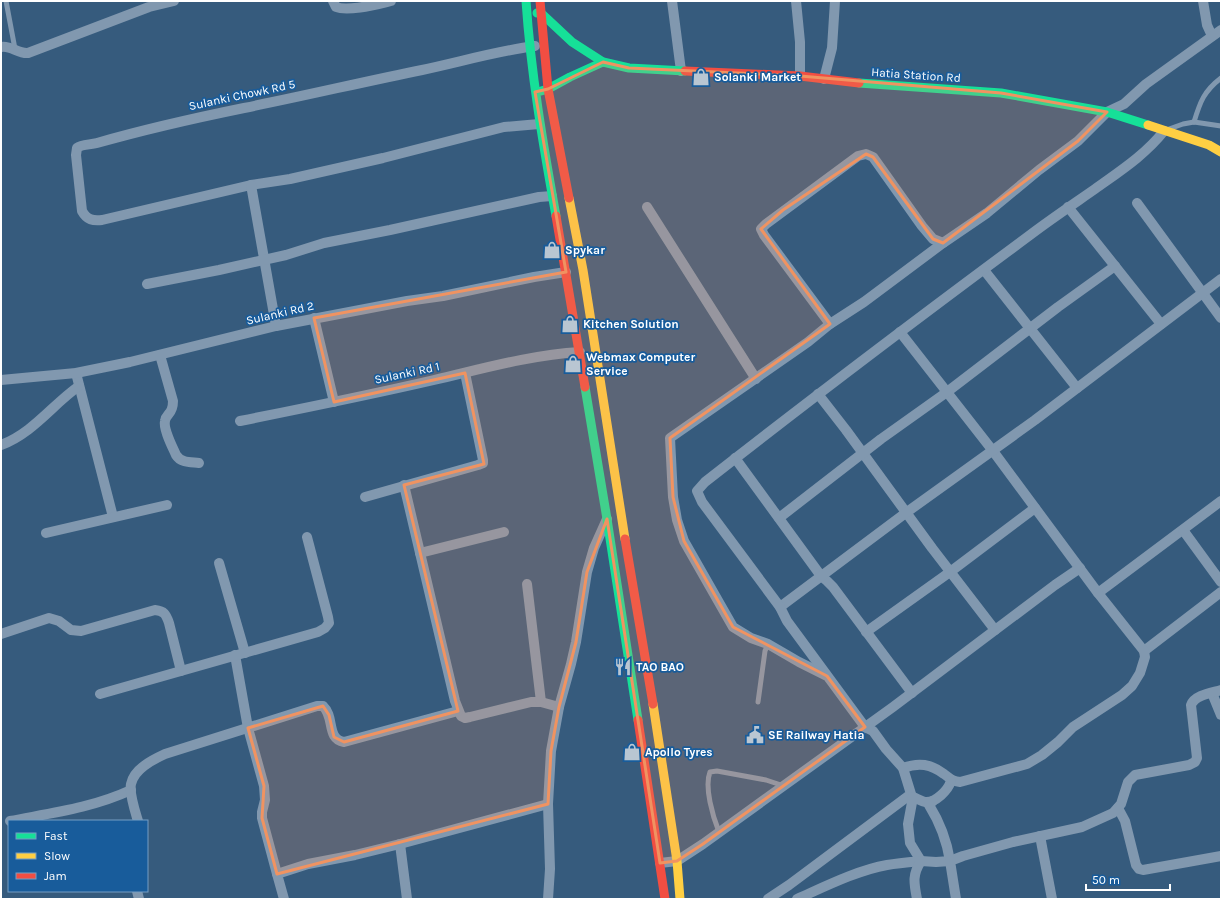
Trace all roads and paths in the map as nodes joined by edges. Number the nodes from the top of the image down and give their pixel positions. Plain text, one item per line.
1 (6, 1) edge
2 (174, 1) edge
3 (333, 1) edge
4 (391, 1) edge
5 (526, 1) edge
6 (540, 1) edge
7 (672, 1) edge
8 (796, 1) edge
9 (1203, 1) edge
10 (837, 2) edge
11 (527, 13) junction
12 (541, 13) junction
13 (1221, 30) edge
14 (1212, 36) junction
15 (543, 45) junction
16 (1, 47) edge
17 (529, 47) junction
18 (15, 50) junction
19 (603, 62) junction
20 (681, 71) junction
21 (800, 76) junction
22 (1221, 78) edge
23 (824, 79) junction
24 (548, 89) junction
25 (535, 92) junction
26 (1107, 112) junction
27 (1194, 122) junction
28 (539, 124) junction
29 (1221, 126) edge
30 (1164, 131) junction
31 (1221, 152) edge
32 (251, 185) junction
33 (552, 196) junction
34 (1137, 203) dead end
35 (647, 207) dead end
36 (1068, 207) junction
37 (943, 243) junction
38 (264, 260) junction
39 (1115, 266) junction
40 (984, 270) junction
41 (566, 272) junction
42 (1221, 279) edge
43 (147, 284) dead end
44 (1202, 293) junction
45 (314, 318) junction
46 (1221, 318) edge
47 (830, 324) junction
48 (1161, 324) junction
49 (276, 326) junction
50 (1030, 329) junction
51 (900, 332) junction
52 (580, 352) junction
53 (160, 355) junction
54 (76, 373) junction
55 (465, 373) junction
56 (756, 379) junction
57 (1, 380) edge
58 (79, 386) junction
59 (1077, 388) junction
60 (947, 392) junction
61 (818, 394) junction
62 (334, 402) junction
63 (240, 420) dead end
64 (1, 445) edge
65 (993, 451) junction
66 (863, 453) junction
67 (736, 458) junction
68 (199, 463) dead end
69 (404, 485) junction
70 (365, 497) dead end
71 (1221, 501) edge
72 (167, 505) dead end
73 (1035, 508) junction
74 (907, 512) junction
75 (113, 517) junction
76 (779, 518) junction
77 (607, 519) junction
78 (1183, 530) junction
79 (504, 532) dead end
80 (46, 533) dead end
81 (308, 537) dead end
82 (420, 553) junction
83 (219, 563) dead end
84 (1080, 568) junction
85 (950, 572) junction
86 (821, 576) junction
87 (1221, 582) edge
88 (527, 584) dead end
89 (1221, 592) edge
90 (1098, 593) junction
91 (780, 607) junction
92 (995, 630) junction
93 (866, 632) junction
94 (1, 634) edge
95 (768, 644) junction
96 (1144, 651) junction
97 (240, 654) junction
98 (182, 671) junction
99 (827, 676) junction
100 (1216, 692) edge
101 (912, 693) junction
102 (100, 694) dead end
103 (541, 702) junction
104 (758, 702) dead end
105 (559, 707) junction
106 (458, 711) junction
107 (1221, 715) edge
108 (865, 727) junction
109 (248, 728) junction
110 (903, 768) junction
111 (952, 781) junction
112 (784, 786) junction
113 (130, 790) junction
114 (912, 795) junction
115 (933, 801) junction
116 (548, 804) junction
117 (1118, 808) junction
118 (14, 820) edge
119 (138, 820) edge
120 (719, 832) junction
121 (1040, 836) junction
122 (400, 844) junction
123 (1221, 856) edge
124 (677, 861) junction
125 (921, 861) junction
126 (950, 861) junction
127 (660, 864) junction
128 (277, 874) junction
129 (284, 899) edge
130 (407, 899) edge
131 (548, 899) edge
132 (665, 899) edge
133 (680, 899) edge
134 (768, 899) edge
135 (797, 899) edge
136 (917, 899) edge
137 (956, 899) edge
138 (1052, 899) edge

1 - 18 lane
2 - 18 street
3 - 4 street
5 - 11 main road
6 - 12 main road
7 - 20 street
8 - 21 street
9 - 14 street
10 - 23 street
11 - 12 main road
11 - 17 main road
12 - 15 main road
12 - 19 main road, Hatia Station Rd
13 - 14 street
14 - 26 street
15 - 17 street, Sulanki Chowk Rd 5
15 - 24 main road
16 - 18 street
17 - 25 main road
17 - 32 street, Sulanki Chowk Rd 5
19 - 20 main road, Hatia Station Rd
19 - 24 main road
20 - 21 main road, Hatia Station Rd
21 - 23 main road, Hatia Station Rd
22 - 27 lane
23 - 26 main road, Hatia Station Rd
24 - 25 main road
24 - 124 main road
25 - 28 main road
26 - 30 main road, Hatia Station Rd
26 - 37 street
27 - 29 lane
27 - 30 lane
28 - 32 street
28 - 33 main road
30 - 31 main road, Hatia Station Rd
30 - 36 street
32 - 38 street
33 - 38 street
33 - 41 main road
34 - 44 street
35 - 56 street
36 - 39 street
36 - 40 street
37 - 47 street
37 - 47 street
38 - 43 street
38 - 49 street
39 - 48 street
39 - 50 street
40 - 50 street
40 - 51 street
41 - 45 street, Sulanki Rd 2
41 - 52 main road
42 - 44 street
44 - 46 street
44 - 48 street
45 - 49 street, Sulanki Rd 2
45 - 62 street
47 - 56 street
48 - 59 street
49 - 53 street, Sulanki Rd 2
50 - 59 street
50 - 60 street
51 - 60 street
51 - 61 street
52 - 55 street, Sulanki Rd 1
52 - 77 main road
53 - 54 street, Sulanki Rd 2
53 - 68 street
54 - 57 street, Sulanki Rd 2
54 - 58 street
55 - 62 street, Sulanki Rd 1
55 - 69 street
56 - 95 street
58 - 64 street
58 - 75 street
59 - 65 street
60 - 65 street
60 - 66 street
61 - 66 street
61 - 67 street
62 - 63 street, Sulanki Rd 1
65 - 73 street
65 - 74 street
66 - 74 street
66 - 76 street
67 - 76 street
67 - 91 street
69 - 70 street
69 - 82 street
71 - 78 street
72 - 75 street
73 - 84 street
73 - 85 street
74 - 85 street
74 - 86 street
75 - 80 street
76 - 86 street
77 - 105 street
77 - 127 main road
78 - 87 street
78 - 90 street
79 - 82 street
81 - 97 street
82 - 106 street
83 - 97 street
84 - 90 street
84 - 92 street
85 - 92 street
85 - 93 street
86 - 91 street
86 - 93 street
88 - 103 street
89 - 96 street
90 - 96 street
91 - 99 street
92 - 101 street
93 - 101 street
94 - 98 street
95 - 99 street
95 - 104 lane
96 - 111 street
97 - 98 street
97 - 109 street
98 - 102 street
99 - 108 street
100 - 107 street
100 - 117 street
101 - 108 street
103 - 105 street
103 - 106 street
105 - 116 street
106 - 109 street
108 - 110 street
108 - 112 street
109 - 113 street
109 - 128 street
110 - 111 street
110 - 114 street
111 - 115 street
112 - 120 street
112 - 120 lane
113 - 118 street
113 - 119 street
114 - 115 street
114 - 125 street
114 - 134 street
115 - 126 street
116 - 122 street
116 - 131 street
117 - 121 street
117 - 123 street
120 - 124 street
121 - 126 street
121 - 138 street
122 - 128 street
122 - 130 street
124 - 127 street
124 - 133 main road
125 - 126 street
125 - 135 street
125 - 136 street
126 - 137 street
127 - 132 main road
128 - 129 street

